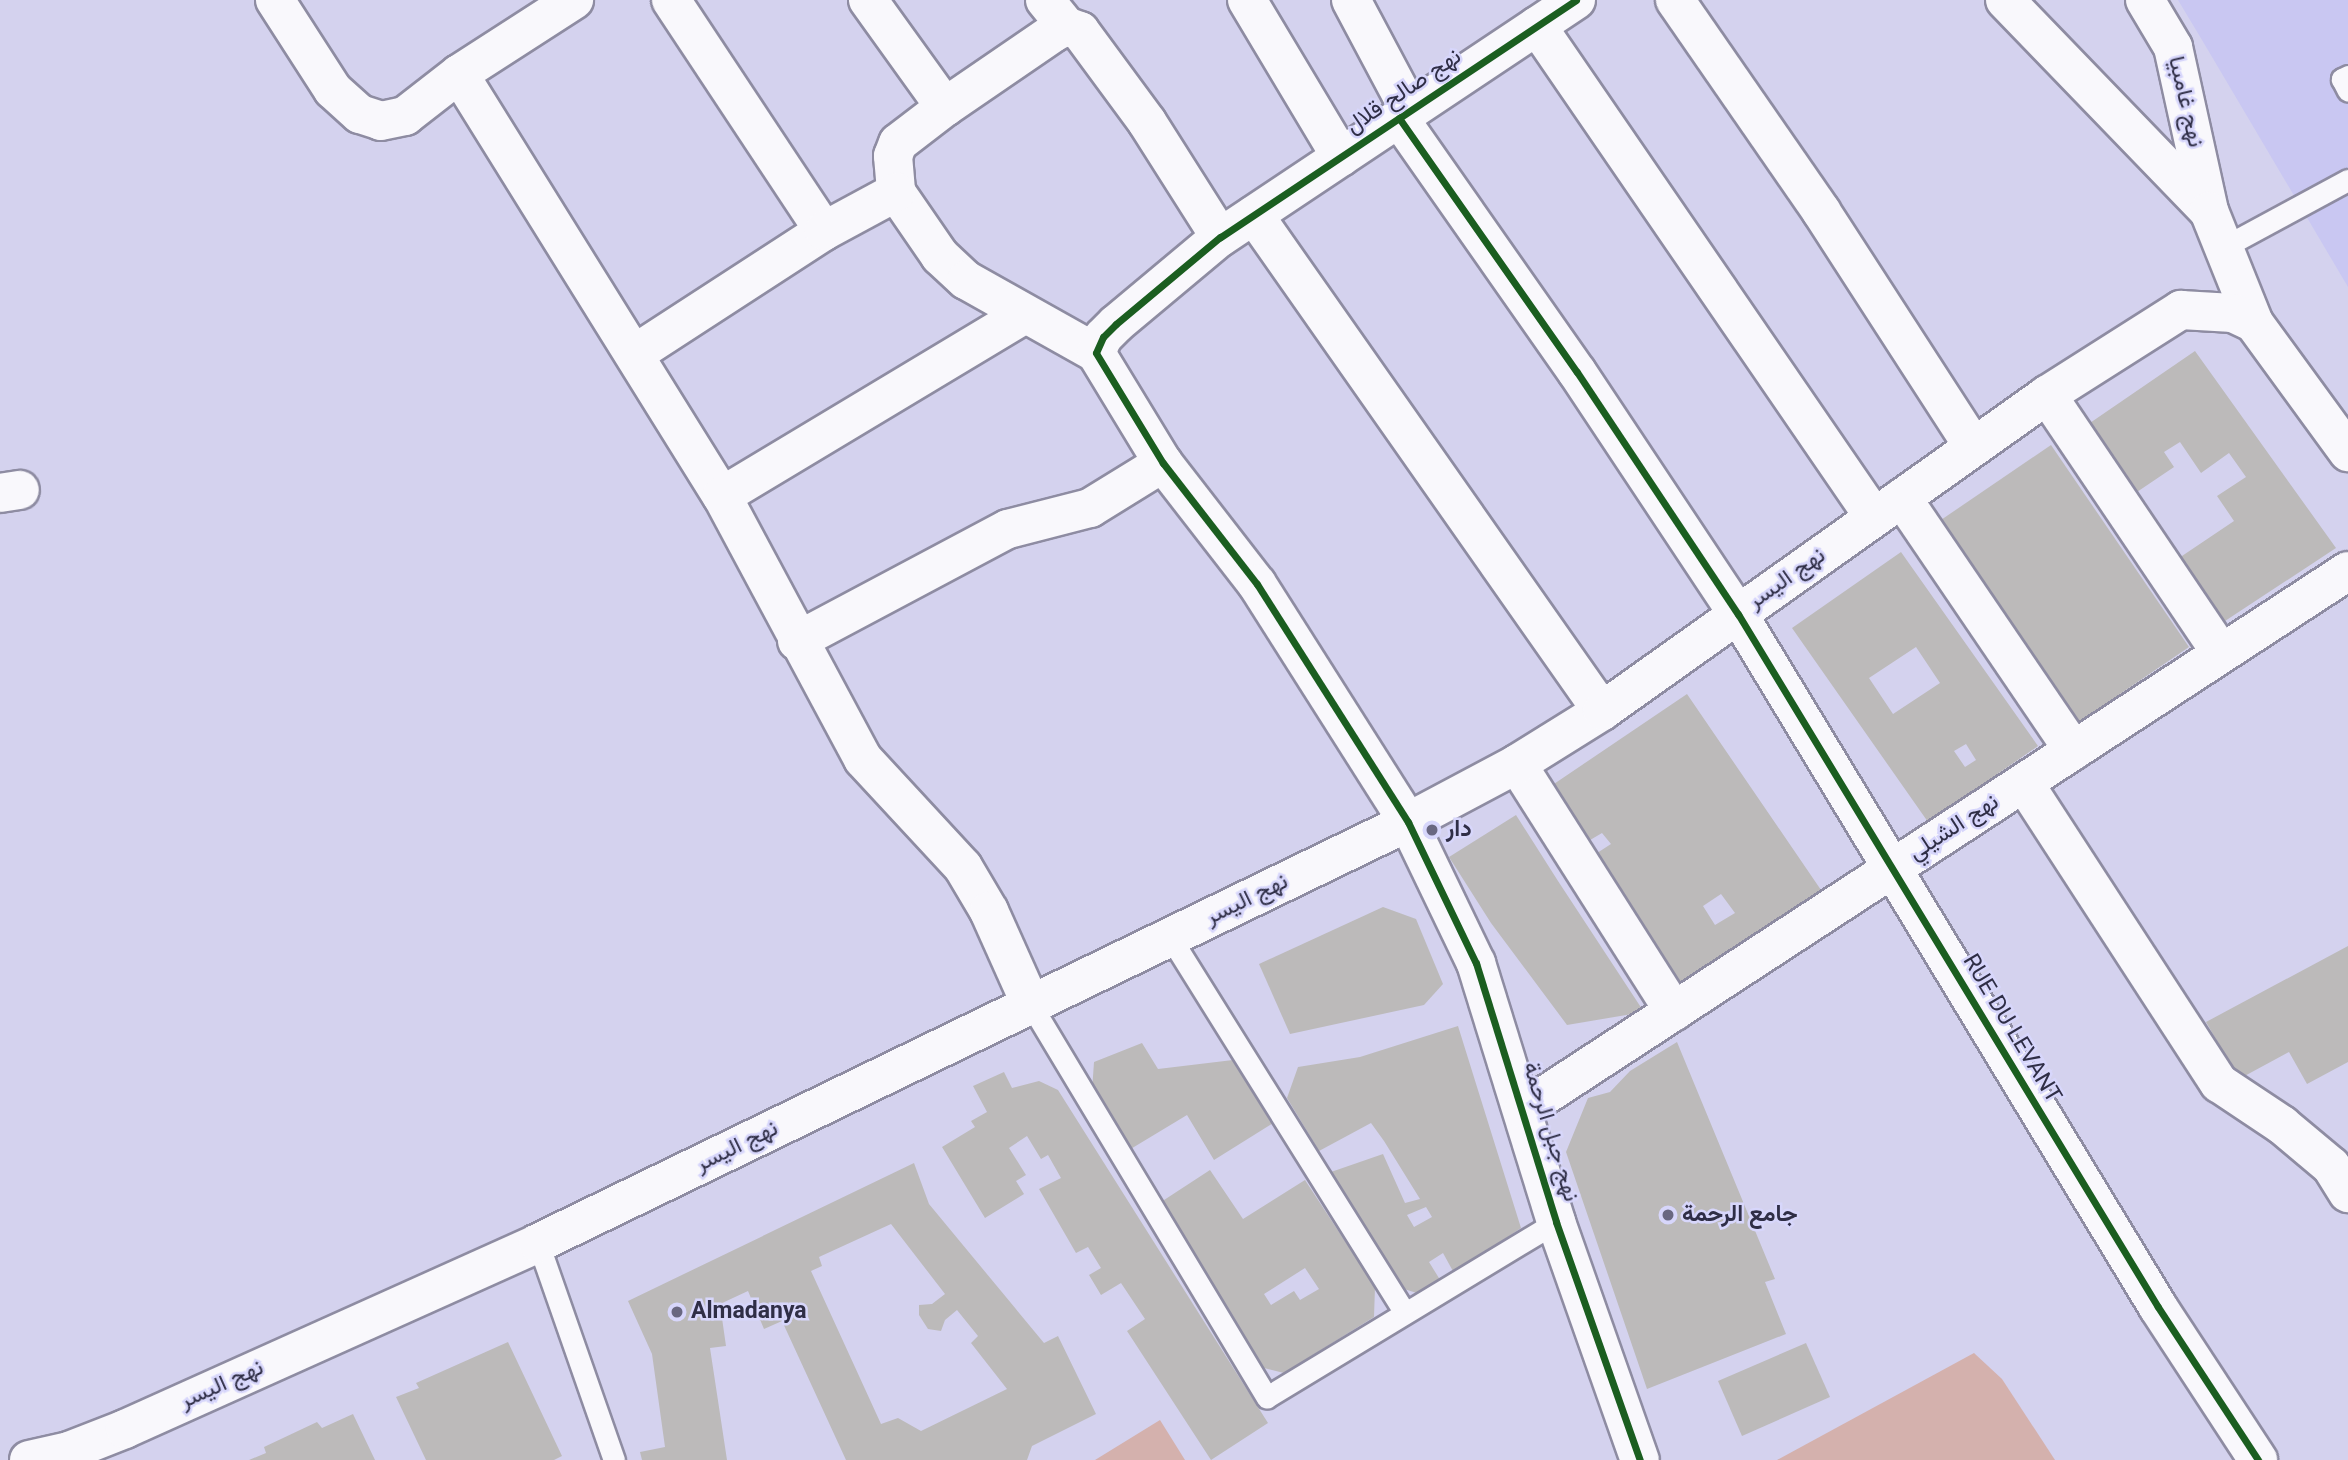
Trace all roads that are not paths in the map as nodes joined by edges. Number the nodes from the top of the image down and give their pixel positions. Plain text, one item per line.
1 (275, 0) edge
2 (574, 0) edge
3 (671, 0) edge
4 (868, 0) edge
5 (1247, 0) edge
6 (1351, 0) edge
7 (1576, 0) edge
8 (1675, 0) edge
9 (2005, 0) edge
10 (2145, 0) edge
11 (1056, 13) edge
12 (1537, 26) junction
13 (459, 74) junction
14 (2348, 76) edge
15 (2348, 91) edge
16 (945, 107) junction
17 (1405, 115) junction
18 (1341, 157) junction
19 (2348, 180) edge
20 (896, 192) junction
21 (2209, 211) junction
22 (1254, 215) junction
23 (824, 231) junction
24 (1220, 237) junction
25 (2222, 248) junction
26 (1025, 314) junction
27 (2254, 323) junction
28 (636, 353) junction
29 (1096, 353) junction
30 (2047, 395) junction
31 (1972, 446) junction
32 (2348, 451) edge
33 (1163, 463) junction
34 (722, 496) junction
35 (1888, 508) junction
36 (2348, 570) edge
37 (1738, 614) junction
38 (797, 641) junction
39 (2221, 653) junction
40 (1602, 711) junction
41 (2073, 750) junction
42 (1517, 764) junction
43 (2024, 783) junction
44 (1408, 822) junction
45 (1891, 869) junction
46 (1170, 937) junction
47 (1031, 1005) junction
48 (1674, 1011) junction
49 (1524, 1109) junction
50 (2348, 1193) edge
51 (1556, 1222) junction
52 (538, 1243) junction
53 (1405, 1313) junction
54 (29, 1460) edge
55 (614, 1460) edge
56 (1640, 1460) edge
57 (2258, 1460) edge

1 - 13 street
2 - 13 street
3 - 23 street
4 - 16 street
5 - 18 street
6 - 17 street, RUE DU LEVANT
7 - 12 street, نهج صالح قلال
8 - 31 street
9 - 21 street
10 - 21 street, نهج غامبيا
11 - 16 street
11 - 24 street
12 - 17 street, نهج صالح قلال
12 - 35 street
13 - 28 street
14 - 15 lane
16 - 20 street
17 - 18 street, نهج صالح قلال
17 - 37 street, RUE DU LEVANT
18 - 22 street, نهج صالح قلال
19 - 25 lane
20 - 23 street
20 - 26 street
21 - 25 street, نهج غامبيا
22 - 24 street, نهج صالح قلال
22 - 40 street
23 - 28 street
24 - 29 street, نهج صالح قلال
25 - 27 street, نهج غامبيا
26 - 29 street
26 - 34 street
27 - 30 street, نهج اليسر
27 - 32 street
28 - 34 street
29 - 33 street, نهج جبل الرحمة
30 - 31 street, نهج اليسر
30 - 39 street
31 - 35 street, نهج اليسر
33 - 38 street
33 - 44 street, نهج جبل الرحمة
34 - 38 street
35 - 37 street, نهج اليسر
35 - 41 street
36 - 39 street, نهج الشيلي
37 - 40 street, نهج اليسر
37 - 45 street, RUE DU LEVANT
38 - 47 street
39 - 41 street, نهج الشيلي
40 - 42 street, نهج اليسر
41 - 43 street, نهج الشيلي
42 - 44 street, نهج اليسر
42 - 48 street
43 - 45 street, نهج الشيلي
43 - 50 street
44 - 46 street, نهج اليسر
44 - 49 street, نهج جبل الرحمة
45 - 48 street, نهج الشيلي
45 - 57 street, RUE DU LEVANT
46 - 47 street, نهج اليسر
46 - 53 lane
47 - 52 street, نهج اليسر
47 - 53 lane
48 - 49 street, نهج الشيلي
49 - 51 street, نهج جبل الرحمة
51 - 53 lane
51 - 56 street, نهج جبل الرحمة
52 - 54 street, نهج اليسر
52 - 55 lane

